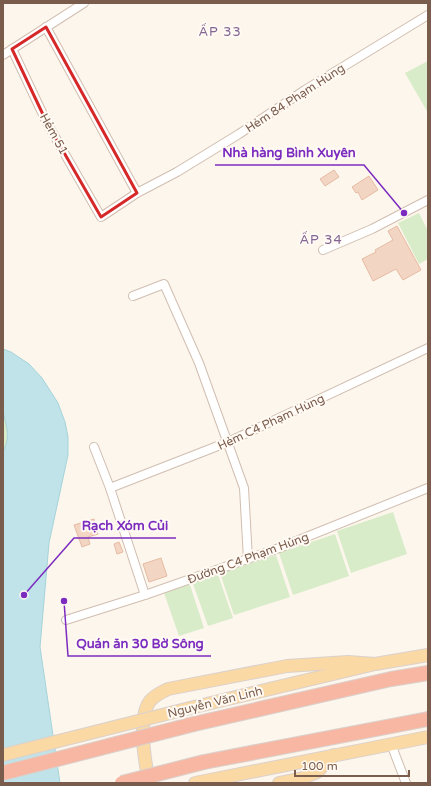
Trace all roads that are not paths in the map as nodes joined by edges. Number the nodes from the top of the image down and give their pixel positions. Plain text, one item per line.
1 (84, 3) edge
2 (428, 15) edge
3 (46, 27) junction
4 (12, 49) junction
5 (3, 55) edge
6 (137, 193) junction
7 (428, 200) edge
8 (101, 217) joint
9 (323, 250) dead end
10 (133, 296) dead end
11 (428, 348) edge
12 (228, 442) junction
13 (94, 448) dead end
14 (110, 488) junction
15 (428, 488) edge
16 (248, 559) junction
17 (145, 595) junction
18 (66, 620) dead end
19 (428, 655) edge
20 (375, 664) junction
21 (428, 673) edge
22 (428, 719) edge
23 (428, 737) edge
24 (391, 744) junction
25 (3, 755) edge
26 (334, 755) junction
27 (3, 773) edge
28 (122, 783) edge
29 (149, 783) edge
30 (195, 783) edge
31 (279, 783) edge
32 (406, 783) edge

1 - 3 street
2 - 6 street, Hẻm 84 Phạm Hùng
3 - 4 street
3 - 6 street
4 - 5 street
4 - 8 street, Hẻm 51
6 - 8 street, Hẻm 84 Phạm Hùng
7 - 9 street
10 - 12 street
11 - 12 street, Hẻm C4 Phạm Hùng
12 - 14 street, Hẻm C4 Phạm Hùng
12 - 16 street
13 - 14 street
14 - 17 street
15 - 16 street, Đường C4 Phạm Hủng
16 - 17 street, Đường C4 Phạm Hủng
17 - 18 street, Đường C4 Phạm Hủng
19 - 20 main road, Nguyễn Văn Linh
20 - 25 main road, Nguyễn Văn Linh, bridge
20 - 29 main road
21 - 27 highway, Nguyễn Văn Linh, bridge
22 - 28 highway, bridge
23 - 24 main road
24 - 26 main road
24 - 32 street
26 - 30 main road
26 - 31 main road

